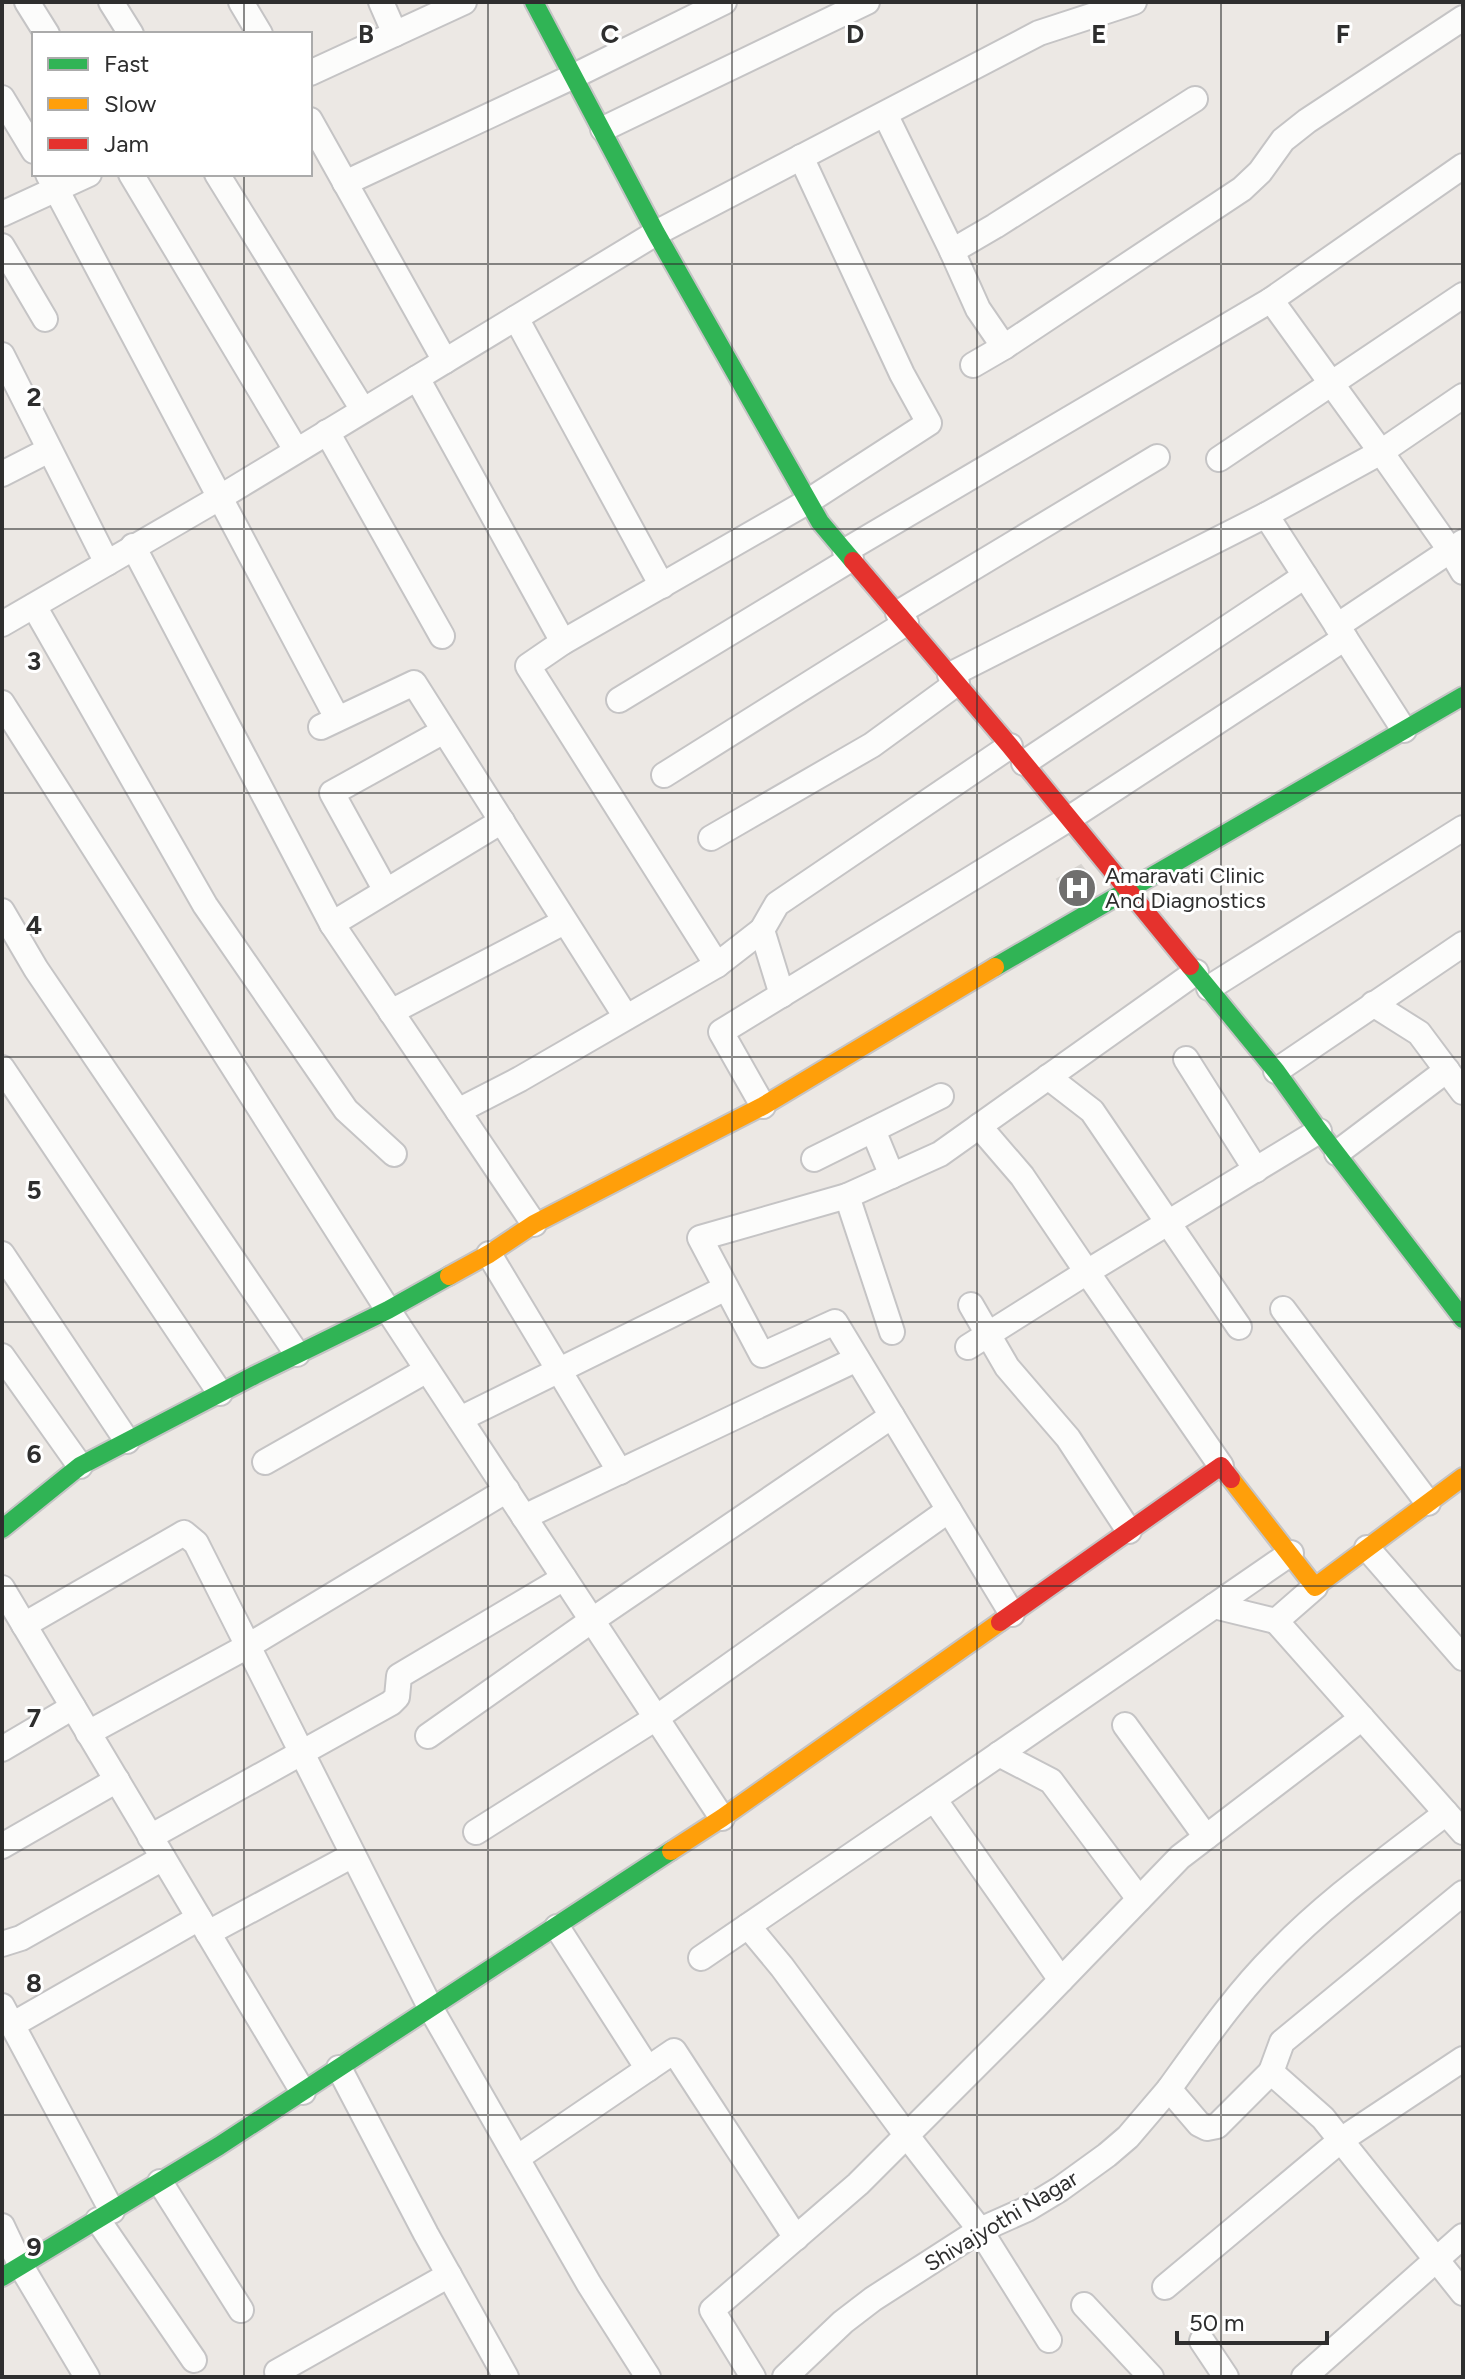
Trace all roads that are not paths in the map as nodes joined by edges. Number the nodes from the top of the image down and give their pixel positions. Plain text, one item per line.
1 (27, 2) edge
2 (111, 2) edge
3 (241, 2) edge
4 (381, 2) edge
5 (534, 2) edge
6 (724, 2) edge
7 (867, 2) edge
8 (1127, 3) edge
9 (451, 5) edge
10 (1463, 18) edge
11 (46, 32) edge
12 (130, 32) edge
13 (259, 32) edge
14 (395, 34) junction
15 (312, 72) edge
16 (574, 76) junction
17 (2, 98) edge
18 (1195, 99) dead end
19 (885, 114) junction
20 (312, 124) edge
21 (603, 129) junction
22 (32, 148) edge
23 (801, 157) junction
24 (1463, 166) edge
25 (79, 176) edge
26 (132, 176) edge
27 (218, 176) edge
28 (53, 181) edge
29 (345, 183) junction
30 (2, 214) edge
31 (656, 233) junction
32 (2, 246) edge
33 (952, 251) junction
34 (1463, 295) edge
35 (1271, 300) junction
36 (516, 318) junction
37 (45, 319) dead end
38 (1004, 347) junction
39 (2, 355) edge
40 (445, 361) junction
41 (973, 365) dead end
42 (417, 378) junction
43 (1331, 383) junction
44 (1463, 396) edge
45 (363, 410) junction
46 (327, 432) junction
47 (49, 450) junction
48 (296, 450) junction
49 (1381, 452) junction
50 (1157, 457) dead end
51 (1219, 459) dead end
52 (2, 474) edge
53 (219, 498) junction
54 (807, 502) junction
55 (1266, 515) junction
56 (133, 546) junction
57 (1457, 546) edge
58 (848, 555) junction
59 (107, 563) junction
60 (1463, 572) edge
61 (1305, 576) junction
62 (662, 586) junction
63 (34, 606) junction
64 (902, 618) junction
65 (2, 624) edge
66 (1341, 632) junction
67 (442, 636) dead end
68 (563, 642) junction
69 (954, 679) junction
70 (1463, 696) edge
71 (619, 700) dead end
72 (2, 703) edge
73 (1404, 730) junction
74 (444, 731) junction
75 (1017, 754) junction
76 (664, 775) dead end
77 (1070, 818) junction
78 (502, 821) junction
79 (1463, 828) edge
80 (711, 838) dead end
81 (1128, 890) junction
82 (386, 891) junction
83 (2, 911) edge
84 (564, 922) junction
85 (332, 924) junction
86 (762, 930) junction
87 (1463, 944) edge
88 (717, 965) junction
89 (1202, 980) junction
90 (782, 995) junction
91 (1373, 1004) junction
92 (391, 1012) junction
93 (626, 1017) junction
94 (1186, 1059) dead end
95 (2, 1068) edge
96 (1447, 1070) junction
97 (1276, 1071) junction
98 (1048, 1077) junction
99 (1463, 1092) edge
100 (941, 1096) dead end
101 (763, 1106) junction
102 (458, 1111) junction
103 (979, 1126) junction
104 (873, 1130) junction
105 (1319, 1131) junction
106 (1337, 1153) junction
107 (394, 1154) dead end
108 (814, 1159) dead end
109 (1256, 1170) junction
110 (892, 1176) junction
111 (847, 1196) junction
112 (1167, 1223) junction
113 (534, 1224) junction
114 (2, 1254) edge
115 (489, 1254) junction
116 (1087, 1272) junction
117 (726, 1288) junction
118 (971, 1305) dead end
119 (1283, 1309) dead end
120 (388, 1310) junction
121 (1463, 1319) edge
122 (1239, 1327) dead end
123 (892, 1332) dead end
124 (978, 1340) junction
125 (297, 1354) junction
126 (2, 1356) edge
127 (857, 1359) junction
128 (427, 1370) junction
129 (559, 1370) junction
130 (220, 1393) junction
131 (892, 1416) junction
132 (460, 1419) junction
133 (127, 1441) junction
134 (265, 1462) dead end
135 (80, 1466) junction
136 (1221, 1466) junction
137 (620, 1472) junction
138 (507, 1490) junction
139 (1458, 1490) edge
140 (1428, 1503) junction
141 (949, 1510) junction
142 (524, 1517) junction
143 (2, 1529) edge
144 (1129, 1531) junction
145 (1367, 1548) junction
146 (1291, 1553) junction
147 (564, 1578) junction
148 (1315, 1587) junction
149 (2, 1588) edge
150 (1214, 1606) junction
151 (1012, 1614) junction
152 (591, 1621) junction
153 (1276, 1621) junction
154 (24, 1625) junction
155 (248, 1646) junction
156 (1463, 1658) edge
157 (73, 1707) junction
158 (656, 1718) junction
159 (1362, 1718) junction
160 (1125, 1725) dead end
161 (88, 1733) junction
162 (428, 1736) dead end
163 (2, 1749) edge
164 (301, 1752) junction
165 (999, 1754) junction
166 (117, 1780) junction
167 (934, 1799) junction
168 (1446, 1813) junction
169 (722, 1818) junction
170 (476, 1832) dead end
171 (1463, 1832) edge
172 (1206, 1837) junction
173 (2, 1846) edge
174 (157, 1847) junction
175 (353, 1855) junction
176 (1463, 1893) edge
177 (1139, 1899) junction
178 (203, 1925) junction
179 (748, 1926) junction
180 (557, 1927) junction
181 (2, 1944) edge
182 (701, 1958) dead end
183 (1061, 1980) junction
184 (431, 2009) junction
185 (7, 2015) edge
186 (1463, 2059) edge
187 (339, 2068) junction
188 (648, 2069) junction
189 (1271, 2072) junction
190 (1169, 2089) junction
191 (303, 2092) junction
192 (907, 2136) junction
193 (1341, 2140) junction
194 (517, 2158) junction
195 (160, 2182) junction
196 (105, 2215) junction
197 (2, 2226) edge
198 (980, 2230) junction
199 (1463, 2236) edge
200 (796, 2238) junction
201 (1435, 2260) junction
202 (12, 2272) edge
203 (449, 2275) junction
204 (1165, 2287) dead end
205 (1463, 2293) edge
206 (1084, 2305) dead end
207 (241, 2310) dead end
208 (1049, 2340) dead end
209 (1202, 2341) dead end
210 (194, 2360) dead end
211 (277, 2372) dead end
212 (87, 2377) edge
213 (506, 2377) edge
214 (648, 2377) edge
215 (753, 2377) edge
216 (785, 2377) edge
217 (1151, 2377) edge
218 (1226, 2377) edge
219 (1304, 2377) edge

1 - 11 street
2 - 12 street
3 - 13 street
4 - 14 street
5 - 16 street
6 - 16 street
7 - 21 street
8 - 19 street
9 - 14 street
10 - 38 street
14 - 15 street
16 - 21 street
16 - 29 street
17 - 22 street
18 - 33 street
19 - 23 street
19 - 33 street
20 - 29 street
21 - 31 street
23 - 31 street
23 - 54 street
24 - 35 street
25 - 28 street
26 - 48 street
27 - 45 street
28 - 30 street
28 - 53 street
29 - 40 street
31 - 36 street
31 - 54 street
32 - 37 street
33 - 38 street
34 - 43 street
35 - 43 street
35 - 58 street
36 - 40 street
36 - 62 street
38 - 41 street
39 - 47 street
40 - 42 street
42 - 45 street
42 - 68 street
43 - 49 street
43 - 51 street
44 - 49 street
45 - 46 street
46 - 48 street
46 - 67 street
47 - 52 street
47 - 59 street
48 - 53 street
49 - 55 street
49 - 57 street
50 - 64 street
53 - 56 street
53 - 74 street
54 - 58 street
54 - 62 street
55 - 61 street
55 - 69 street
56 - 59 street
56 - 85 street
57 - 60 street
57 - 66 street
58 - 64 street
58 - 71 street
59 - 63 street
61 - 66 street
61 - 75 street
62 - 68 street
63 - 65 street
63 - 107 street
64 - 69 street
64 - 76 street
66 - 73 street
66 - 77 street
68 - 88 street
69 - 75 street
69 - 80 street
70 - 73 street
72 - 120 street
73 - 81 street
74 - 78 street
74 - 82 street
75 - 77 street
75 - 86 street
77 - 81 street
77 - 90 street
78 - 82 street
78 - 84 street
79 - 89 street
81 - 89 street
81 - 101 street
82 - 85 street
83 - 125 street
84 - 92 street
84 - 93 street
85 - 92 street
86 - 88 street
86 - 90 street
87 - 91 street
88 - 93 street
89 - 97 street
89 - 98 street
90 - 101 street
91 - 96 street
91 - 97 street
92 - 102 street
93 - 102 street
94 - 109 street
95 - 130 street
96 - 99 street
96 - 106 street
97 - 105 street
98 - 103 street
98 - 112 street
100 - 104 street
101 - 113 street
102 - 113 street
103 - 110 street
103 - 116 street
104 - 108 street
104 - 110 street
105 - 106 street
105 - 109 street
106 - 121 street
109 - 112 street
110 - 111 street
111 - 117 street
111 - 123 street
112 - 116 street
112 - 122 street
113 - 115 street
114 - 133 street
115 - 120 street
115 - 129 street
116 - 124 street
116 - 136 street
117 - 127 street
117 - 129 street
118 - 124 street
119 - 140 street
120 - 125 street
120 - 128 street
124 - 144 street
125 - 130 street
126 - 135 street
127 - 131 street
127 - 137 street
128 - 132 street
128 - 134 street
129 - 132 street
129 - 137 street
130 - 133 street
131 - 141 street
131 - 152 street
132 - 138 street
133 - 135 street
135 - 143 street
136 - 144 street
136 - 146 street
137 - 142 street
138 - 142 street
138 - 155 street
139 - 140 street
140 - 145 street
141 - 151 street
141 - 158 street
142 - 147 street
144 - 151 street
145 - 148 street
145 - 156 street
146 - 148 street
146 - 150 street
147 - 152 street
147 - 164 street
148 - 153 street
149 - 154 street
150 - 153 street
150 - 165 street
151 - 169 street
152 - 158 street
152 - 162 street
153 - 159 street
154 - 155 street
154 - 157 street
155 - 161 street
155 - 164 street
157 - 161 street
157 - 163 street
158 - 169 street
158 - 170 street
159 - 168 street
159 - 172 street
160 - 172 street
161 - 166 street
164 - 174 street
164 - 175 street
165 - 167 street
165 - 177 street
166 - 173 street
166 - 174 street
167 - 179 street
167 - 183 street
168 - 171 street
168 - 190 street, Shivajyothi Nagar
169 - 180 street
172 - 177 street
174 - 178 street
174 - 181 street
175 - 178 street
175 - 184 street
176 - 189 street
177 - 183 street
178 - 185 street
178 - 191 street
179 - 182 street
179 - 192 street
180 - 184 street
180 - 188 street
183 - 192 street
184 - 187 street
184 - 194 street
185 - 196 street
186 - 193 street
187 - 191 street
187 - 203 street
188 - 194 street
188 - 200 street
189 - 190 street
189 - 193 street
190 - 198 street, Shivajyothi Nagar
191 - 195 street
192 - 198 street
192 - 200 street
193 - 201 street
193 - 204 street
194 - 214 street
195 - 196 street
195 - 207 street
196 - 202 street
196 - 210 street
197 - 202 street
198 - 208 street
198 - 216 street, Shivajyothi Nagar
199 - 201 street
200 - 215 street
201 - 205 street
201 - 219 street
202 - 212 street
203 - 211 street
203 - 213 street
206 - 217 street
209 - 218 street

